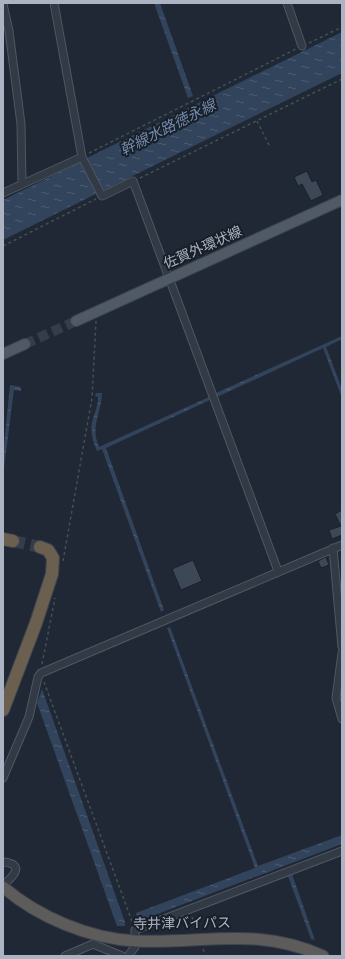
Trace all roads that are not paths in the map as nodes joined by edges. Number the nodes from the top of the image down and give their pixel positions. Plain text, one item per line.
1 (54, 3) edge
2 (287, 3) edge
3 (3, 4) edge
4 (302, 46) road end
5 (82, 157) junction
6 (22, 184) junction
7 (3, 193) edge
8 (342, 200) edge
9 (169, 279) junction
10 (76, 321) tunnel mouth
11 (25, 344) tunnel mouth
12 (3, 354) edge
13 (342, 545) edge
14 (40, 547) tunnel mouth
15 (333, 548) junction
16 (278, 571) junction
17 (342, 647) edge
18 (342, 653) edge
19 (3, 710) edge
20 (342, 719) edge
21 (3, 778) edge
22 (342, 851) edge
23 (3, 862) edge
24 (3, 886) edge
25 (136, 941) junction
26 (65, 956) edge
27 (122, 956) edge
28 (128, 956) edge
29 (323, 956) edge

1 - 5 street
2 - 4 street
3 - 6 street
5 - 6 street
5 - 9 street
6 - 7 street
8 - 9 main road, 佐賀外環状線
9 - 10 main road, 佐賀外環状線
9 - 16 street
11 - 12 main road
13 - 15 street
14 - 19 highway
15 - 16 street
15 - 17 street
16 - 21 street
18 - 20 street
22 - 25 street
23 - 24 street
24 - 25 highway, 寺井津バイパス
25 - 28 street
25 - 29 highway, 寺井津バイパス
26 - 27 street

